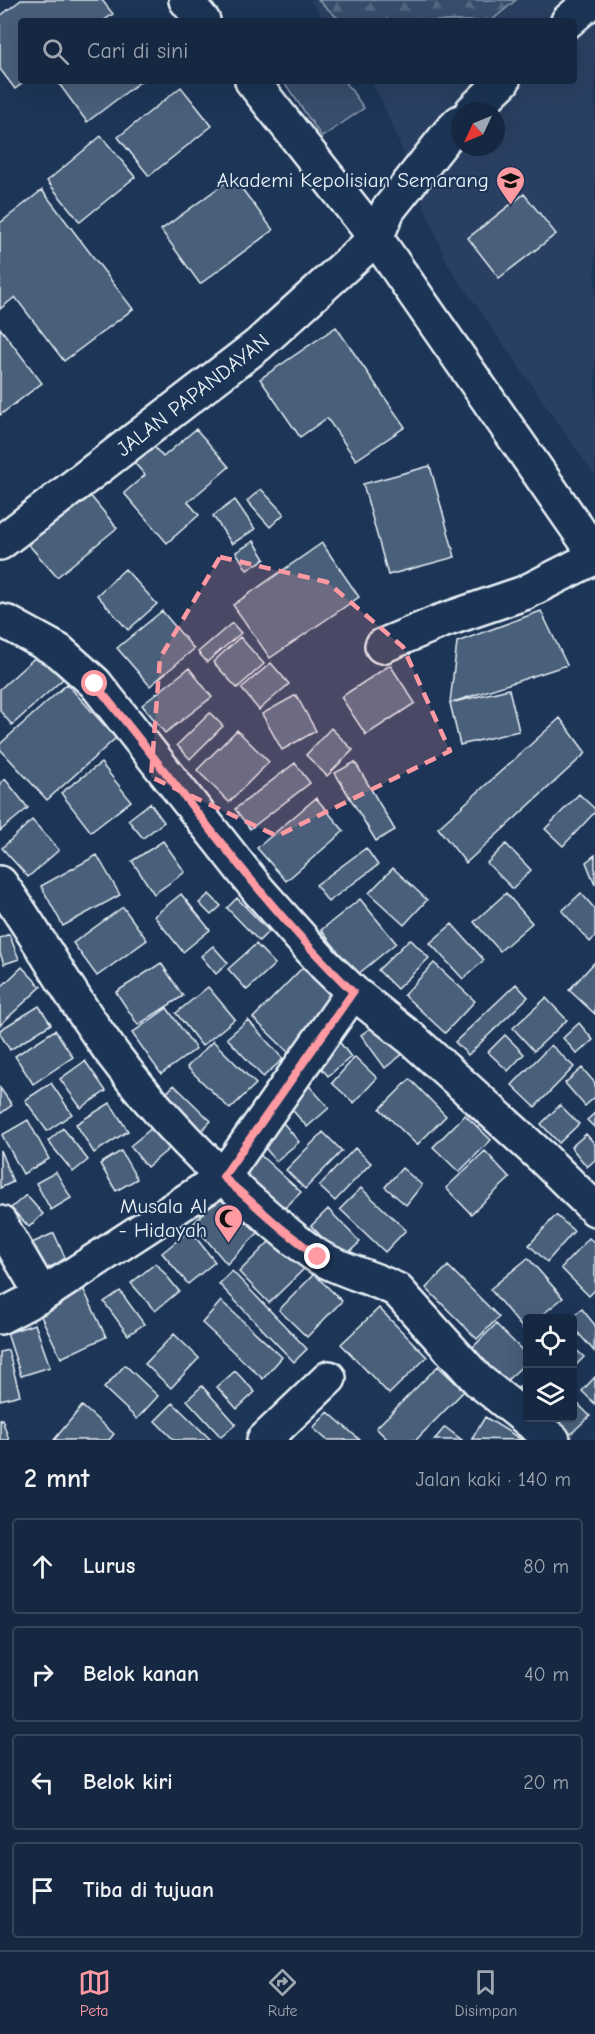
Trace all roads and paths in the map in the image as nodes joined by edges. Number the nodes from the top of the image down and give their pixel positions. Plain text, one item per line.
1 (186, 0) edge
2 (592, 0) edge
3 (201, 18) edge
4 (571, 18) edge
5 (254, 84) edge
6 (501, 84) edge
7 (482, 102) edge
8 (451, 131) edge
9 (376, 238) junction
10 (0, 543) edge
11 (595, 555) edge
12 (0, 621) edge
13 (382, 646) dead end
14 (0, 883) edge
15 (353, 992) junction
16 (223, 1177) junction
17 (595, 1209) edge
18 (0, 1223) edge
19 (42, 1295) junction
20 (0, 1317) edge
21 (329, 1378) dead end
22 (264, 1440) edge
23 (553, 1440) edge

1 - 3 street
2 - 4 street
5 - 9 street
6 - 7 street
8 - 9 street
9 - 10 street, JALAN PAPANDAYAN
9 - 11 street
11 - 13 street
12 - 15 street
14 - 16 street
15 - 16 street
15 - 17 street
16 - 19 street
16 - 23 street
18 - 19 street
19 - 20 street
21 - 22 street

